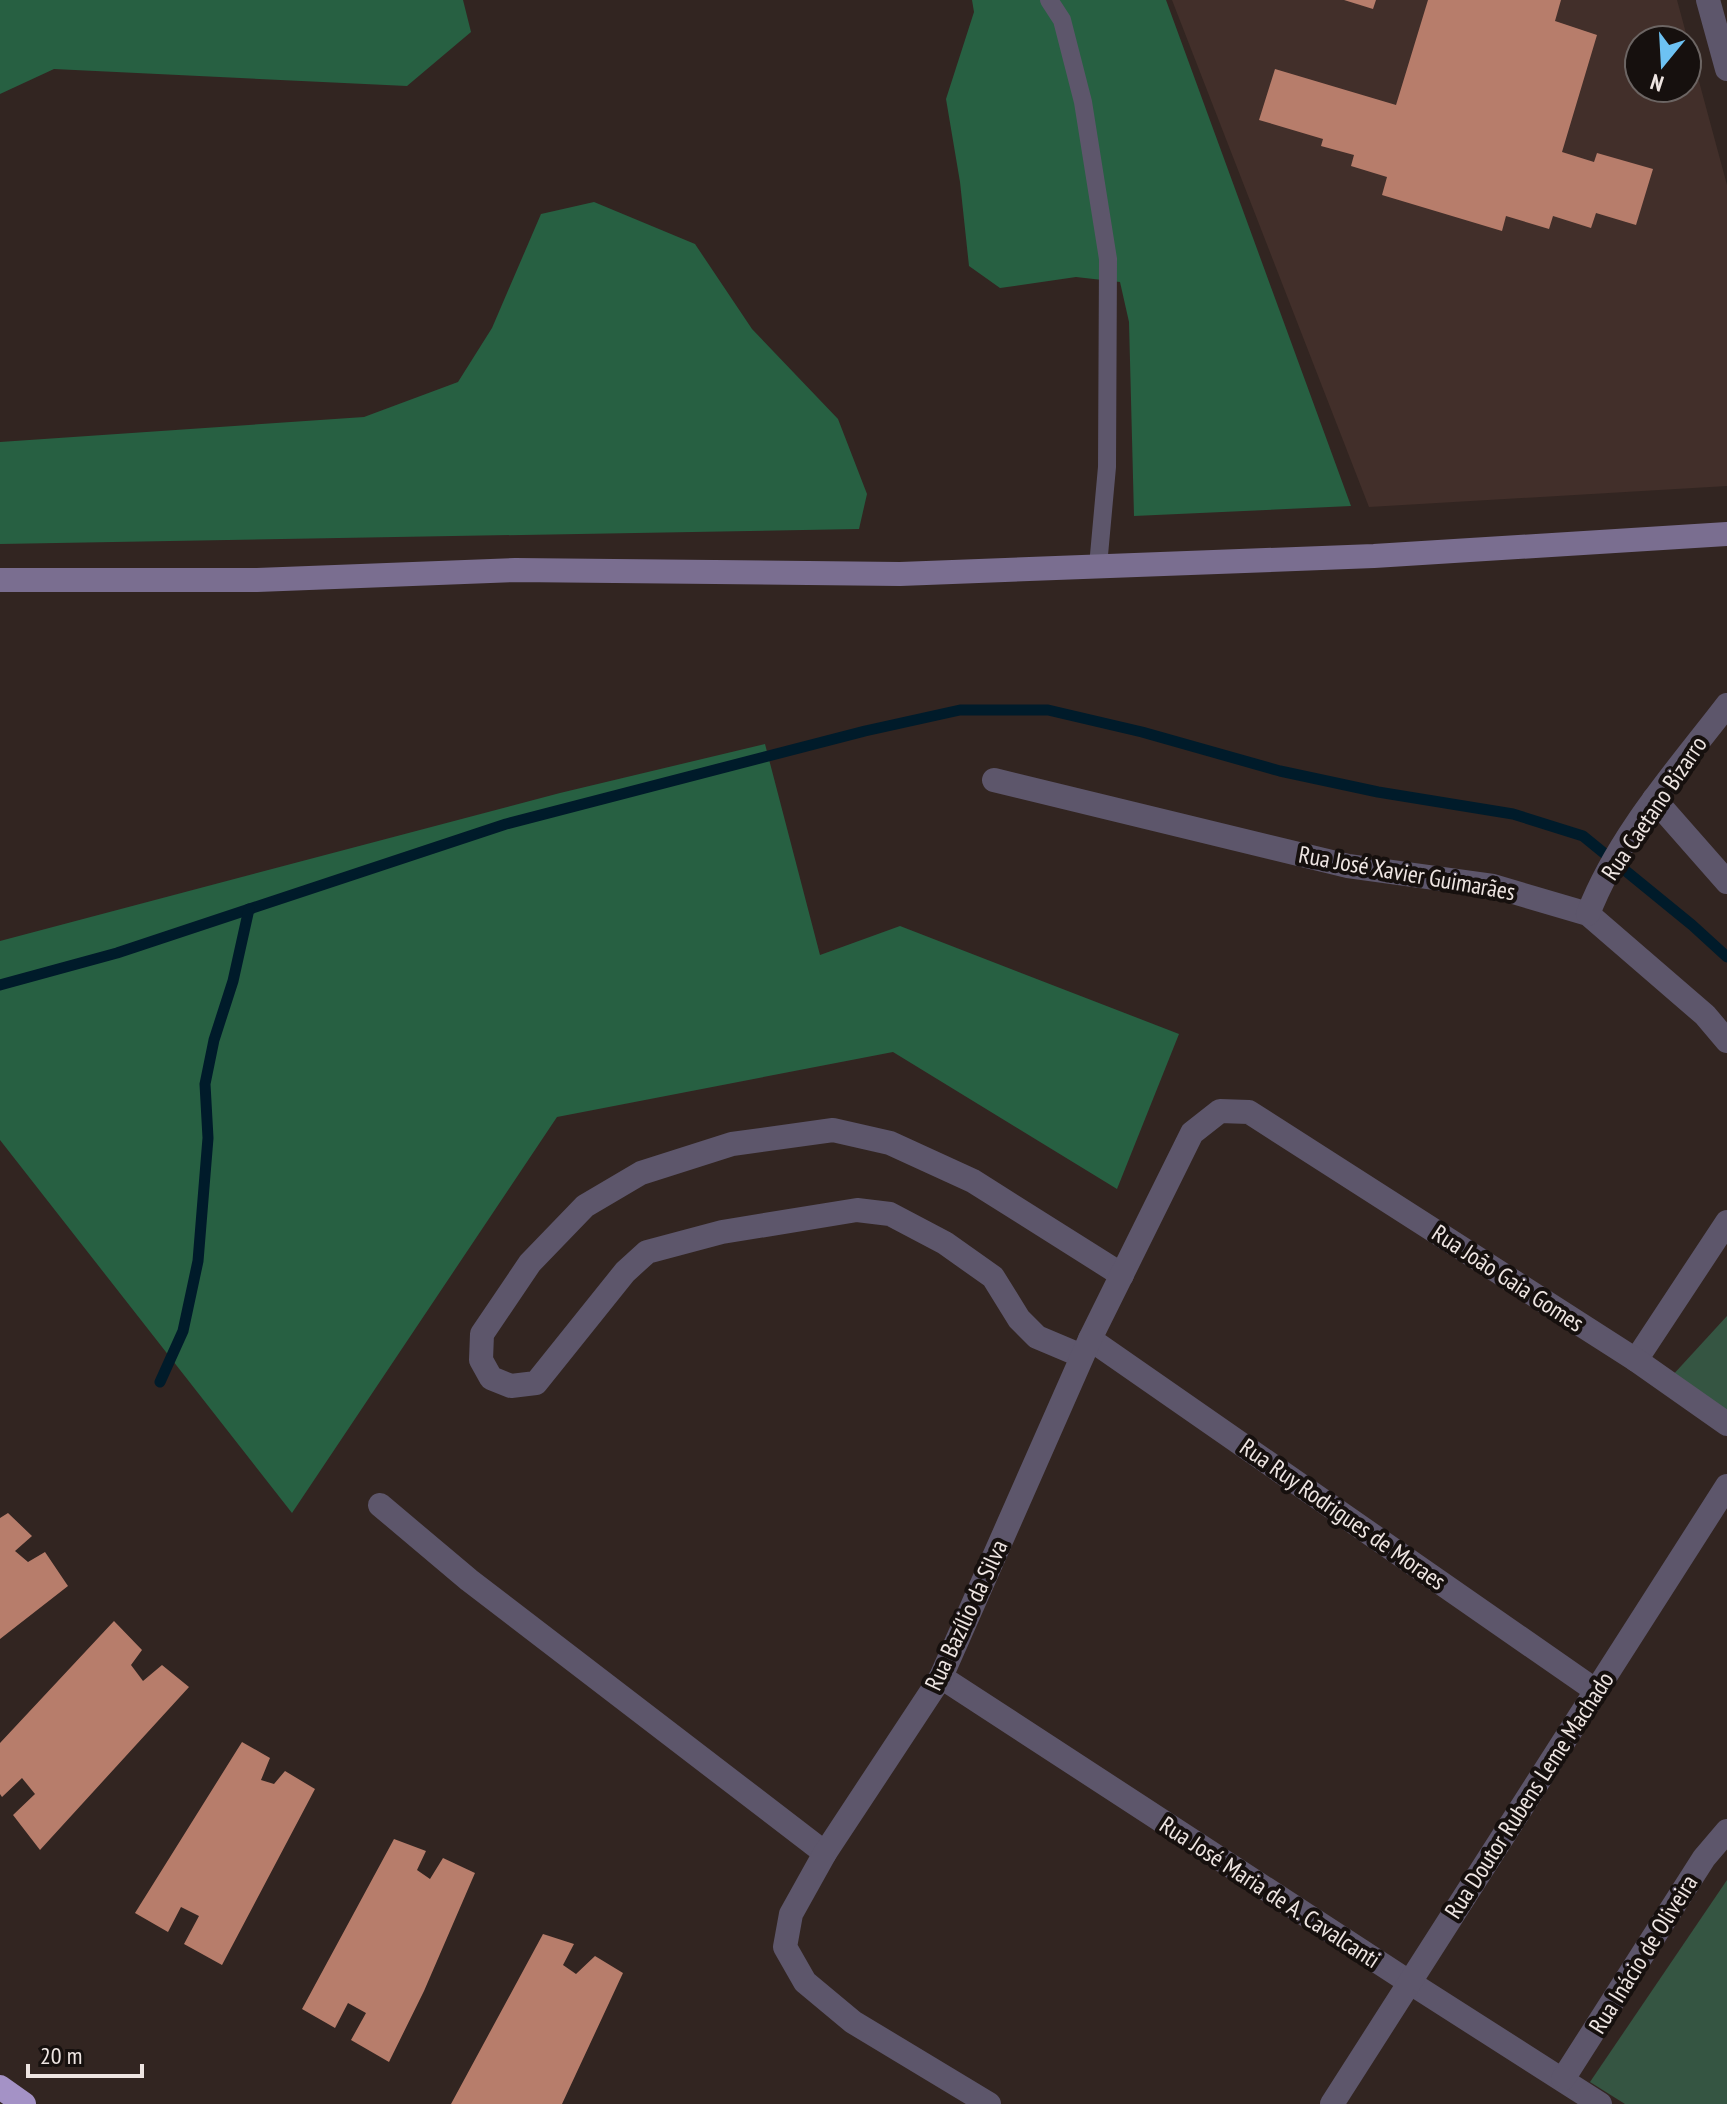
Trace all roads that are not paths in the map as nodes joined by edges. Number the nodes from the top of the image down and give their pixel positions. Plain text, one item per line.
1 (1049, 0) edge
2 (1708, 0) edge
3 (1727, 69) edge
4 (1727, 534) edge
5 (1098, 566) junction
6 (0, 580) edge
7 (1727, 705) edge
8 (994, 780) dead end
9 (1654, 799) junction
10 (1727, 882) edge
11 (1592, 904) junction
12 (1727, 1041) edge
13 (1287, 1137) joint
14 (1727, 1222) edge
15 (1122, 1275) junction
16 (1086, 1347) junction
17 (1636, 1360) junction
18 (1727, 1424) edge
19 (1727, 1486) edge
20 (380, 1505) dead end
21 (941, 1677) junction
22 (1595, 1690) junction
23 (1727, 1831) edge
24 (825, 1853) junction
25 (1409, 1982) junction
26 (1563, 2079) junction
27 (0, 2087) edge
28 (24, 2104) edge
29 (989, 2104) edge
30 (1332, 2104) edge
31 (1600, 2104) edge

1 - 5 lane
2 - 3 street
4 - 5 main road
5 - 6 main road
7 - 9 street, Rua Caetano Bizarro
8 - 11 street, Rua José Xavier Guimarães
9 - 10 street
9 - 11 street, Rua Caetano Bizarro
11 - 12 street, Rua José Xavier Guimarães
13 - 15 street, Rua Bazílio da Silva
13 - 17 street, Rua João Gaia Gomes
14 - 17 street
15 - 16 street, Rua Bazílio da Silva
15 - 16 street, Rua Ruy Rodrigues de Moraes
16 - 21 street, Rua Bazílio da Silva
16 - 22 street, Rua Ruy Rodrigues de Moraes
17 - 18 street, Rua João Gaia Gomes
19 - 22 street, Rua Doutor Rubens Leme Machado
20 - 24 street
21 - 24 street, Rua Bazílio da Silva
21 - 25 street, Rua José Maria de A. Cavalcanti
22 - 25 street, Rua Doutor Rubens Leme Machado
23 - 26 street, Rua Inácio de Oliveira
24 - 29 street, Rua Bazílio da Silva
25 - 26 street, Rua José Maria de A. Cavalcanti
25 - 30 street, Rua Doutor Rubens Leme Machado
26 - 31 street, Rua José Maria de A. Cavalcanti
27 - 28 highway

